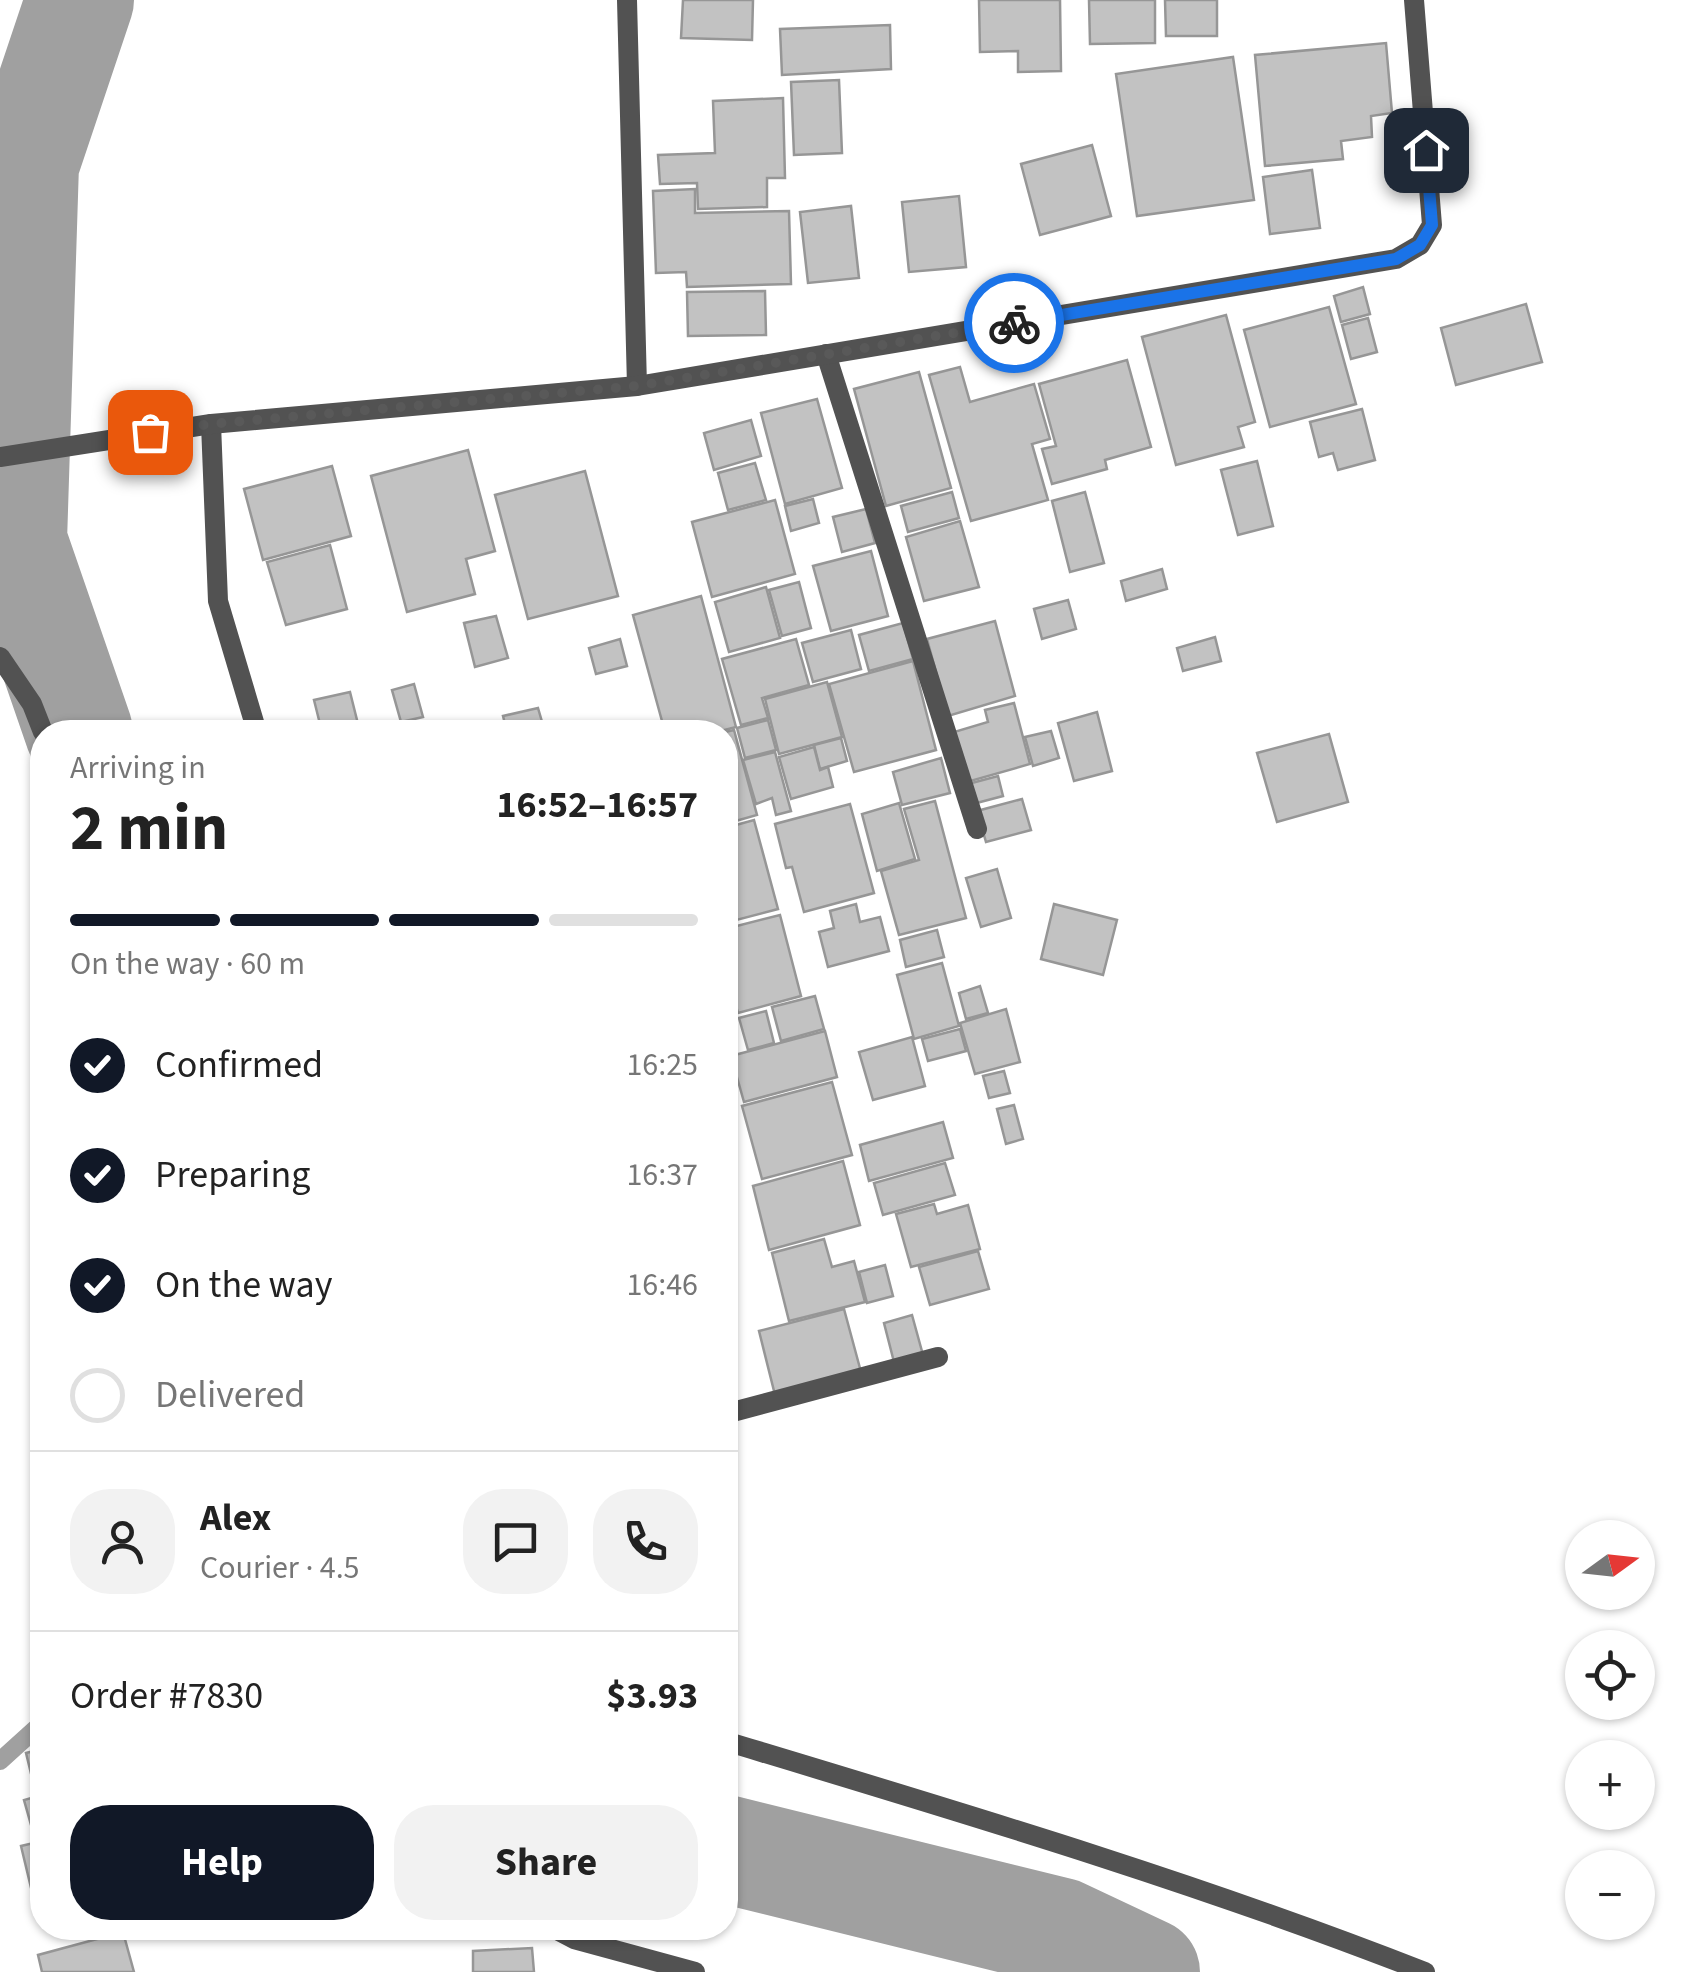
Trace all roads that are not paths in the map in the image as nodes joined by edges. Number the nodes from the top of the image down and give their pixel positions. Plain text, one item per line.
1 (627, 0) edge
2 (1414, 0) edge
3 (826, 354) junction
4 (637, 386) junction
5 (211, 424) junction
6 (0, 457) edge
7 (0, 657) edge
8 (38, 720) edge
9 (253, 720) edge
10 (977, 829) dead end
11 (938, 1357) dead end
12 (738, 1411) edge
13 (738, 1745) edge
14 (578, 1940) edge
15 (694, 1972) edge
16 (1425, 1972) edge

1 - 4 street
2 - 3 street
3 - 4 street
3 - 10 street
4 - 5 street
5 - 6 street
5 - 9 street
7 - 8 street
11 - 12 street
13 - 16 street
14 - 15 street

